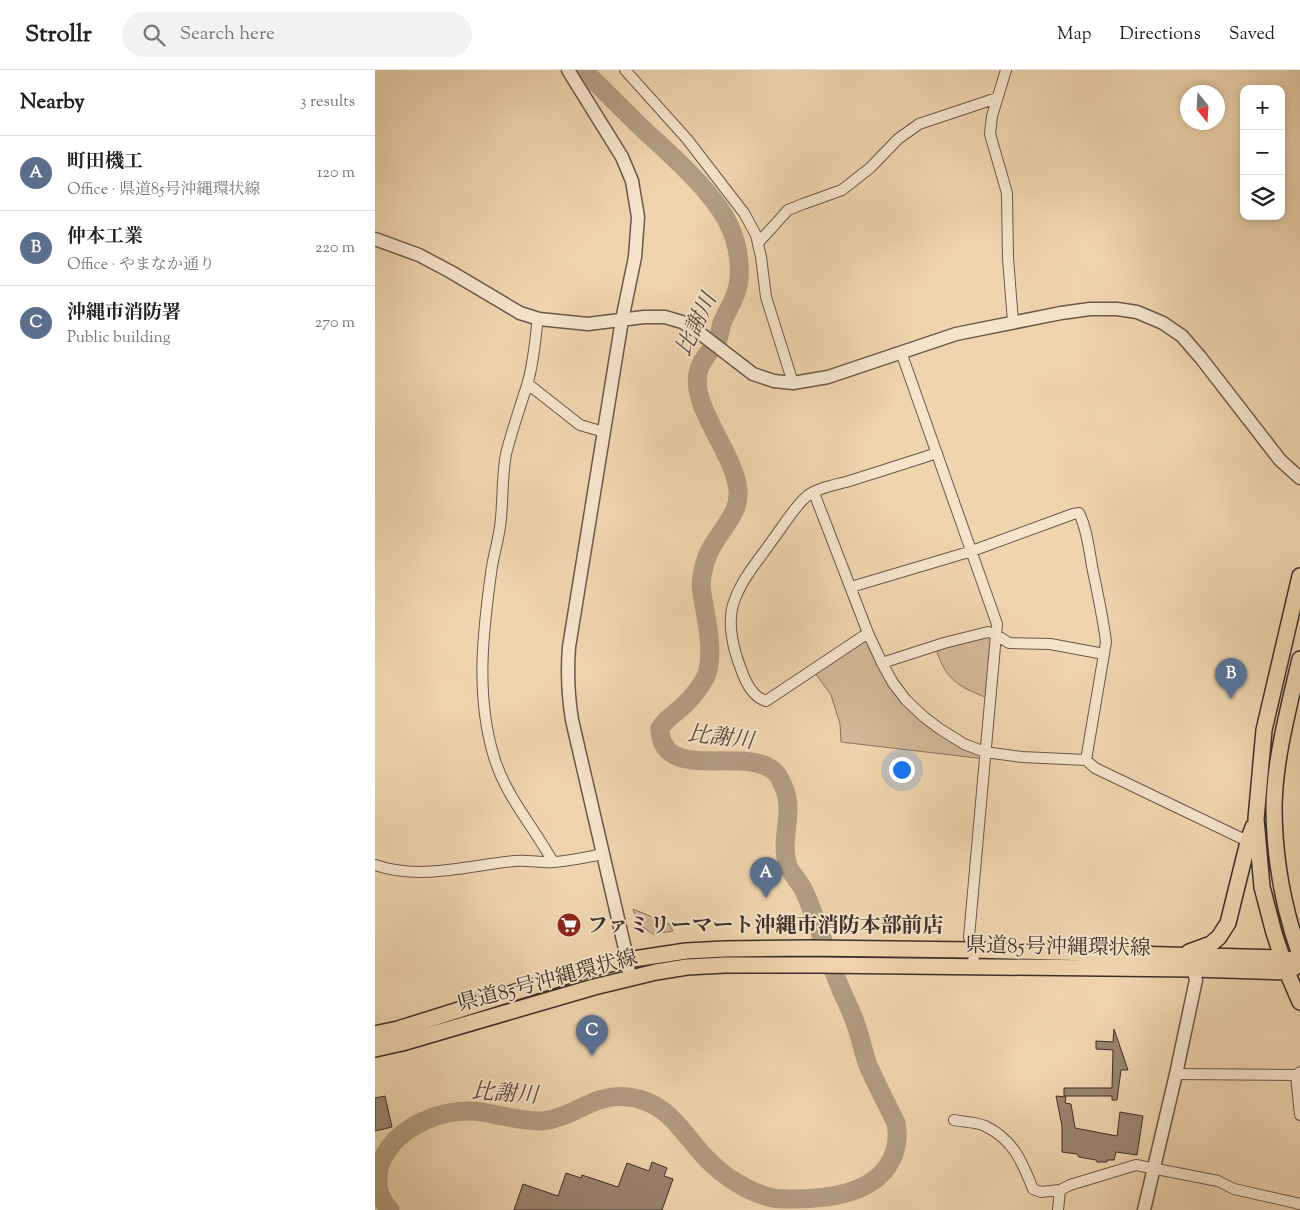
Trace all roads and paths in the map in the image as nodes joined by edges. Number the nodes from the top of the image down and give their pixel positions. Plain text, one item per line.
1 (568, 70) edge
2 (625, 70) edge
3 (1006, 70) edge
4 (997, 98) junction
5 (375, 239) edge
6 (758, 243) junction
7 (539, 320) junction
8 (622, 320) junction
9 (1013, 322) junction
10 (901, 352) junction
11 (793, 383) junction
12 (528, 384) junction
13 (604, 432) junction
14 (937, 453) junction
15 (1300, 478) edge
16 (813, 493) junction
17 (972, 551) junction
18 (1300, 576) edge
19 (851, 587) junction
20 (868, 633) junction
21 (995, 634) junction
22 (1103, 654) junction
23 (1300, 659) edge
24 (882, 663) junction
25 (985, 752) junction
26 (1086, 760) junction
27 (1256, 818) junction
28 (1249, 838) junction
29 (603, 854) junction
30 (553, 862) junction
31 (375, 865) edge
32 (974, 950) junction
33 (1181, 954) junction
34 (1300, 955) edge
35 (627, 960) junction
36 (1300, 963) edge
37 (1284, 965) junction
38 (973, 966) junction
39 (1193, 968) junction
40 (630, 978) junction
41 (1300, 1002) edge
42 (375, 1034) edge
43 (375, 1049) edge
44 (1176, 1074) junction
45 (1298, 1074) edge
46 (1300, 1115) edge
47 (954, 1120) dead end
48 (1155, 1168) junction
49 (1060, 1190) junction
50 (1300, 1204) edge
51 (1058, 1210) edge
52 (1144, 1210) edge

1 - 8 street
2 - 6 street
3 - 4 street
4 - 6 street
4 - 9 street
5 - 7 street
6 - 11 street
7 - 8 street
7 - 12 street
8 - 11 street
8 - 13 street
9 - 10 street
9 - 15 street
10 - 11 street
10 - 14 street
12 - 13 street
12 - 30 street
13 - 29 street
14 - 16 street
14 - 17 street
16 - 19 street
16 - 20 street
17 - 19 street
17 - 21 street
17 - 22 street
18 - 27 main road
19 - 20 street
20 - 24 street
21 - 22 street
21 - 24 street
21 - 25 street
22 - 26 street
23 - 34 main road
24 - 25 street
25 - 26 street
25 - 32 street
26 - 28 street
27 - 28 main road
27 - 37 main road
28 - 33 main road
29 - 30 street
29 - 35 street
30 - 31 street
32 - 33 main road, 県道85号沖縄環状線
32 - 35 main road, 県道85号沖縄環状線
32 - 38 street
33 - 37 main road, 県道85号沖縄環状線
35 - 40 street
35 - 42 main road, 県道85号沖縄環状線
36 - 37 main road
37 - 39 main road, 県道85号沖縄環状線
37 - 41 main road
38 - 39 main road, 県道85号沖縄環状線
38 - 40 main road, 県道85号沖縄環状線
39 - 44 street
40 - 43 main road, 県道85号沖縄環状線
44 - 45 street
44 - 48 street
45 - 46 street
47 - 49 street
48 - 49 street
48 - 50 street
48 - 52 street
49 - 51 street

